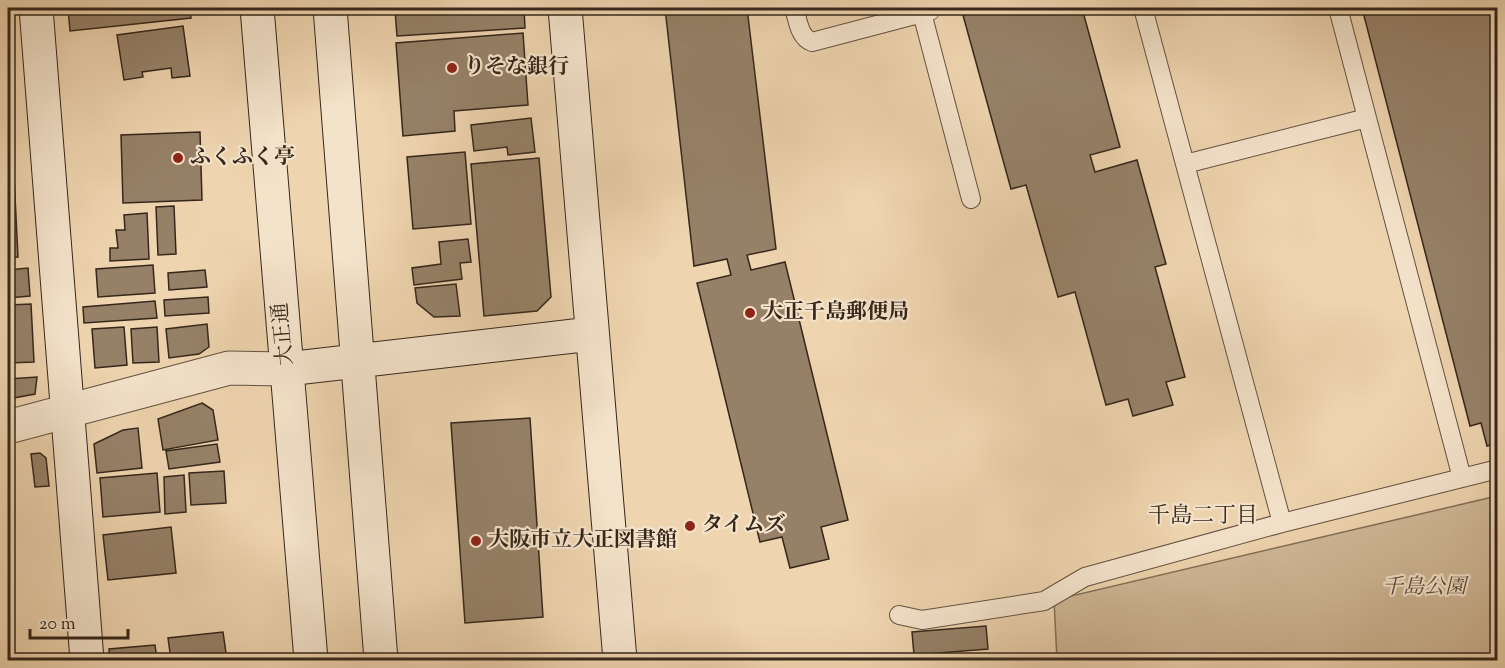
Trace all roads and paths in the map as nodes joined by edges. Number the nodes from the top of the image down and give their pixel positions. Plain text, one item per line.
1 (36, 8) edge
2 (257, 8) edge
3 (330, 8) edge
4 (565, 8) edge
5 (794, 8) edge
6 (1143, 8) edge
7 (1338, 8) edge
8 (926, 10) edge
9 (1367, 118) junction
10 (1185, 164) junction
11 (971, 199) dead end
12 (591, 334) junction
13 (357, 361) junction
14 (287, 369) junction
15 (68, 410) junction
16 (8, 427) edge
17 (1497, 469) edge
18 (1462, 478) junction
19 (1282, 524) junction
20 (899, 615) dead end
21 (87, 660) edge
22 (311, 660) edge
23 (381, 660) edge
24 (620, 660) edge

1 - 15 street
2 - 14 street, 大正通
3 - 13 street
4 - 12 street
5 - 8 lane
6 - 10 lane
7 - 9 lane
8 - 11 lane
9 - 10 lane
9 - 18 lane
10 - 19 lane
12 - 13 street
12 - 24 street
13 - 14 street
13 - 23 street
14 - 15 street
14 - 22 street, 大正通
15 - 16 street
15 - 21 street
17 - 18 lane
18 - 19 lane
19 - 20 lane

